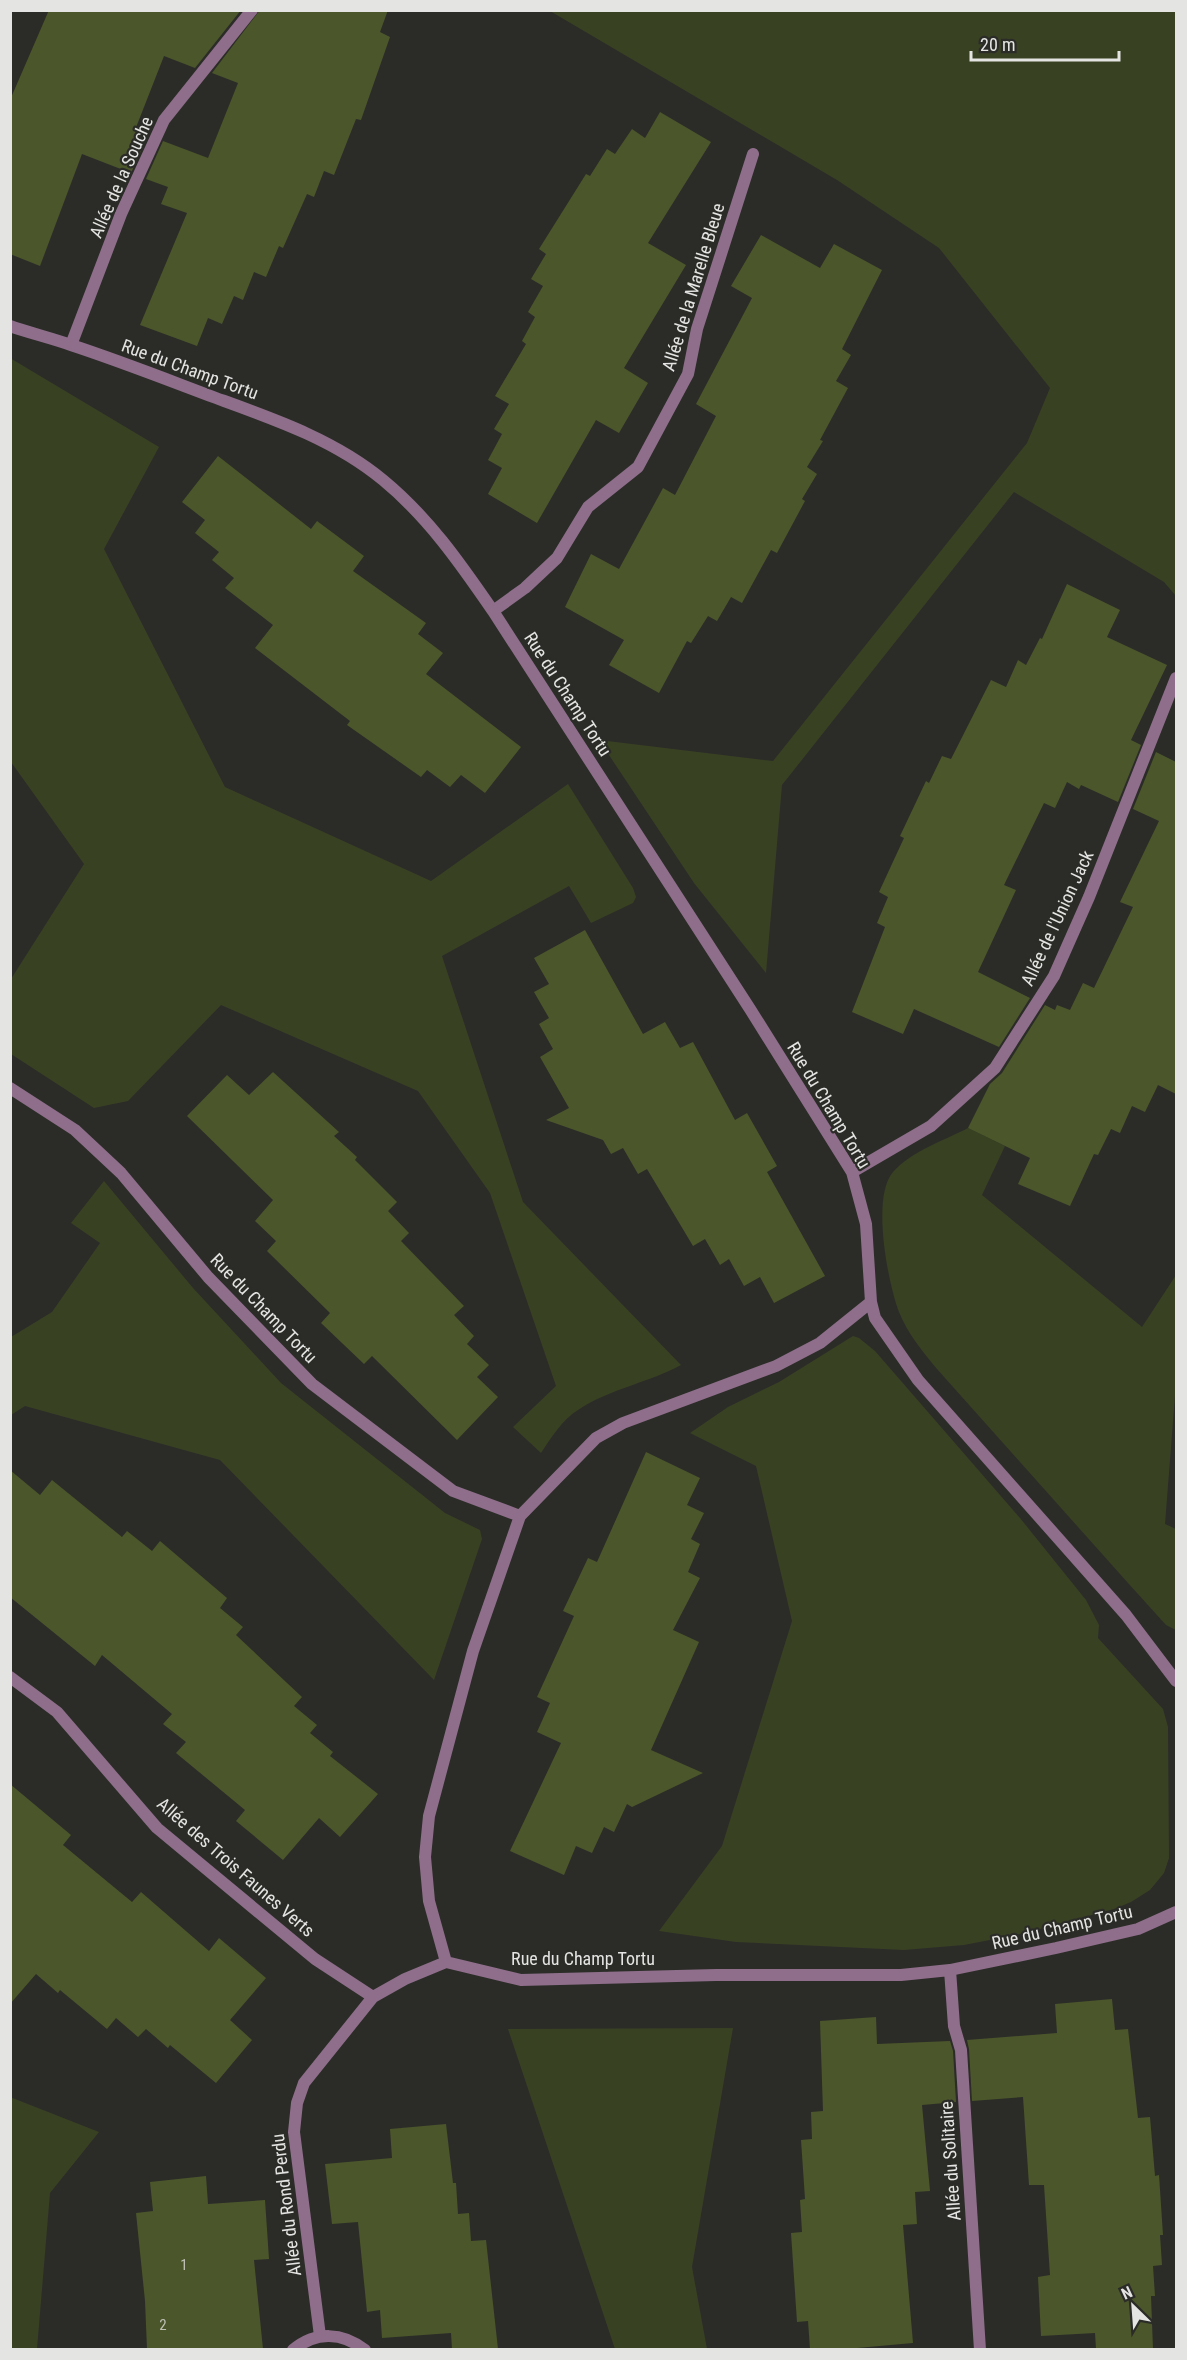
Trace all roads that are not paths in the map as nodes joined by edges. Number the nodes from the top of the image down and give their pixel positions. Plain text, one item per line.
1 (252, 10) edge
2 (753, 154) dead end
3 (10, 326) edge
4 (71, 345) junction
5 (493, 611) junction
6 (1176, 678) edge
7 (10, 1088) edge
8 (852, 1172) junction
9 (871, 1302) junction
10 (520, 1516) junction
11 (10, 1677) edge
12 (1176, 1681) edge
13 (1176, 1912) edge
14 (446, 1962) junction
15 (950, 1970) junction
16 (373, 1997) junction
17 (320, 2336) junction
18 (293, 2349) edge
19 (365, 2349) edge
20 (980, 2349) edge

1 - 4 street, Allée de la Souche
2 - 5 street, Allée de la Marelle Bleue
3 - 4 street, Rue du Champ Tortu
4 - 5 street, Rue du Champ Tortu
5 - 8 street, Rue du Champ Tortu
6 - 8 street, Allée de l'Union Jack
7 - 10 street, Rue du Champ Tortu
8 - 9 street, Rue du Champ Tortu
9 - 10 street
9 - 12 street, Rue du Champ Tortu
10 - 14 street
11 - 16 street, Allée des Trois Faunes Verts
13 - 15 street, Rue du Champ Tortu
14 - 15 street, Rue du Champ Tortu
14 - 16 street, Allée du Rond Perdu
15 - 20 street, Allée du Solitaire
16 - 17 street, Allée du Rond Perdu
17 - 18 street
17 - 19 street

